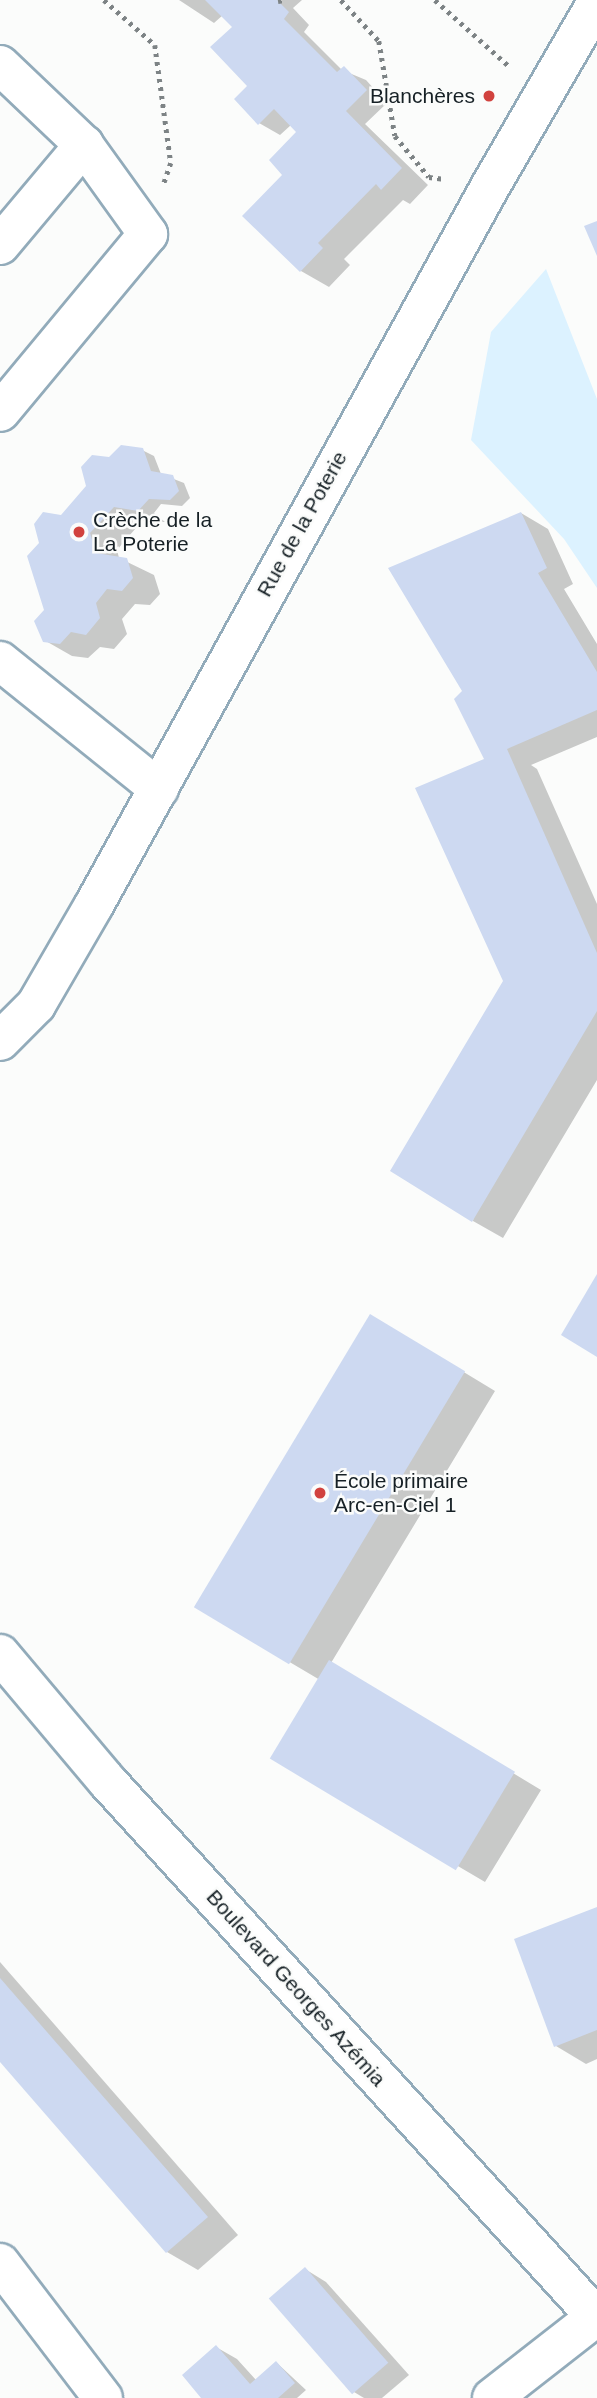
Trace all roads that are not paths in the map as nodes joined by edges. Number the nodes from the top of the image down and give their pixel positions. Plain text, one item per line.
1 (597, 2) edge
2 (0, 65) edge
3 (84, 145) junction
4 (0, 245) edge
5 (0, 412) edge
6 (0, 661) edge
7 (159, 789) junction
8 (0, 1041) edge
9 (0, 1654) edge
10 (0, 2263) edge
11 (597, 2317) edge
12 (103, 2398) edge
13 (492, 2398) edge

1 - 7 street, Rue de la Poterie
2 - 3 street
3 - 4 street
3 - 5 street
6 - 7 street
7 - 8 street, Rue de la Poterie
9 - 11 street, Boulevard Georges Azémia
10 - 12 street
11 - 13 street

